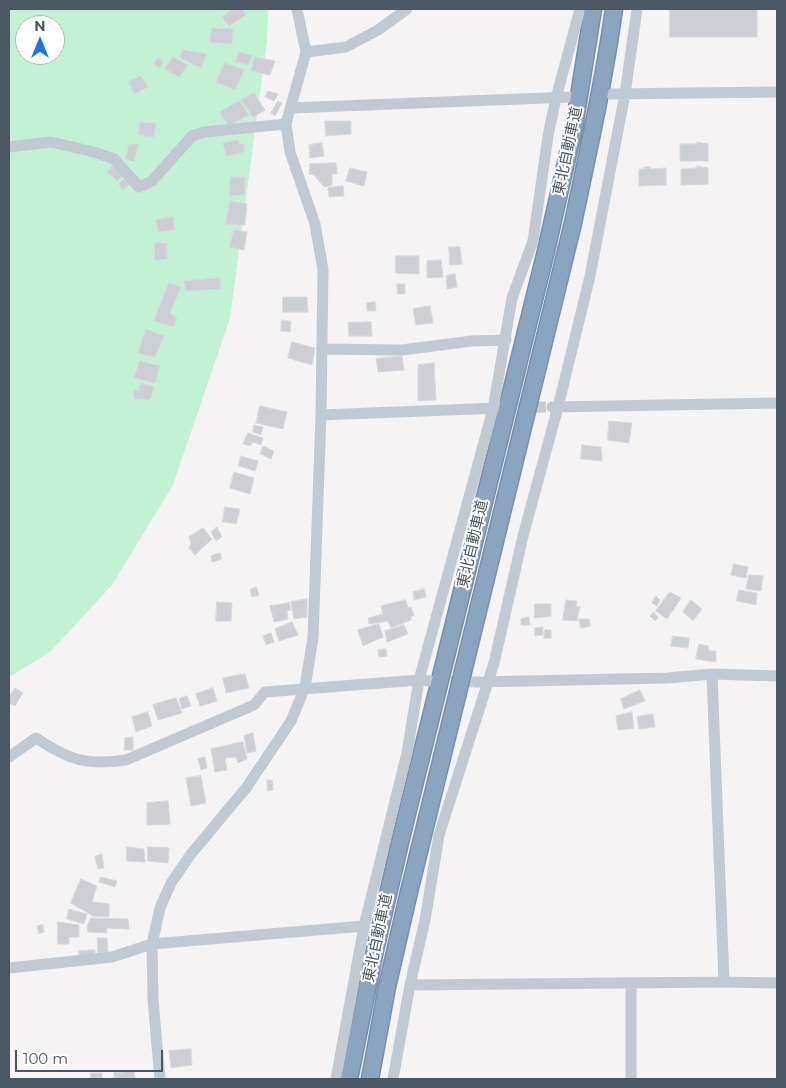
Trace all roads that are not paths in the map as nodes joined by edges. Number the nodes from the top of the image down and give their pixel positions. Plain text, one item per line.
1 (297, 9) edge
2 (407, 9) edge
3 (580, 9) edge
4 (593, 9) edge
5 (614, 9) edge
6 (637, 9) edge
7 (306, 52) junction
8 (777, 92) edge
9 (611, 94) dead end
10 (626, 94) junction
11 (571, 97) dead end
12 (556, 98) junction
13 (290, 108) junction
14 (286, 124) junction
15 (9, 147) edge
16 (506, 340) junction
17 (322, 349) junction
18 (777, 402) edge
19 (555, 407) junction
20 (497, 408) junction
21 (321, 415) junction
22 (712, 674) junction
23 (777, 676) edge
24 (424, 681) junction
25 (482, 681) junction
26 (305, 687) junction
27 (9, 757) edge
28 (364, 926) junction
29 (152, 944) junction
30 (9, 968) edge
31 (724, 982) junction
32 (777, 982) edge
33 (631, 983) junction
34 (410, 985) junction
35 (160, 1079) edge
36 (336, 1079) edge
37 (349, 1079) edge
38 (370, 1079) edge
39 (393, 1079) edge
40 (631, 1079) edge

1 - 7 street
2 - 7 street
3 - 12 street
4 - 37 highway, 東北自動車道
5 - 38 highway, 東北自動車道
6 - 10 street
7 - 13 street
8 - 10 street
9 - 10 street
10 - 19 street
11 - 12 street
12 - 13 street
12 - 16 street
13 - 14 street
14 - 15 street
14 - 17 street
16 - 17 street
16 - 20 street
17 - 21 street
18 - 19 street
19 - 25 street
20 - 21 street
20 - 24 street
21 - 26 street
22 - 23 street
22 - 25 street
22 - 31 street
24 - 26 street
24 - 28 street
25 - 34 street
26 - 27 street
26 - 29 street
28 - 29 street
28 - 36 street
29 - 30 street
29 - 35 street
31 - 32 street
31 - 33 street
33 - 34 street
33 - 40 street
34 - 39 street

